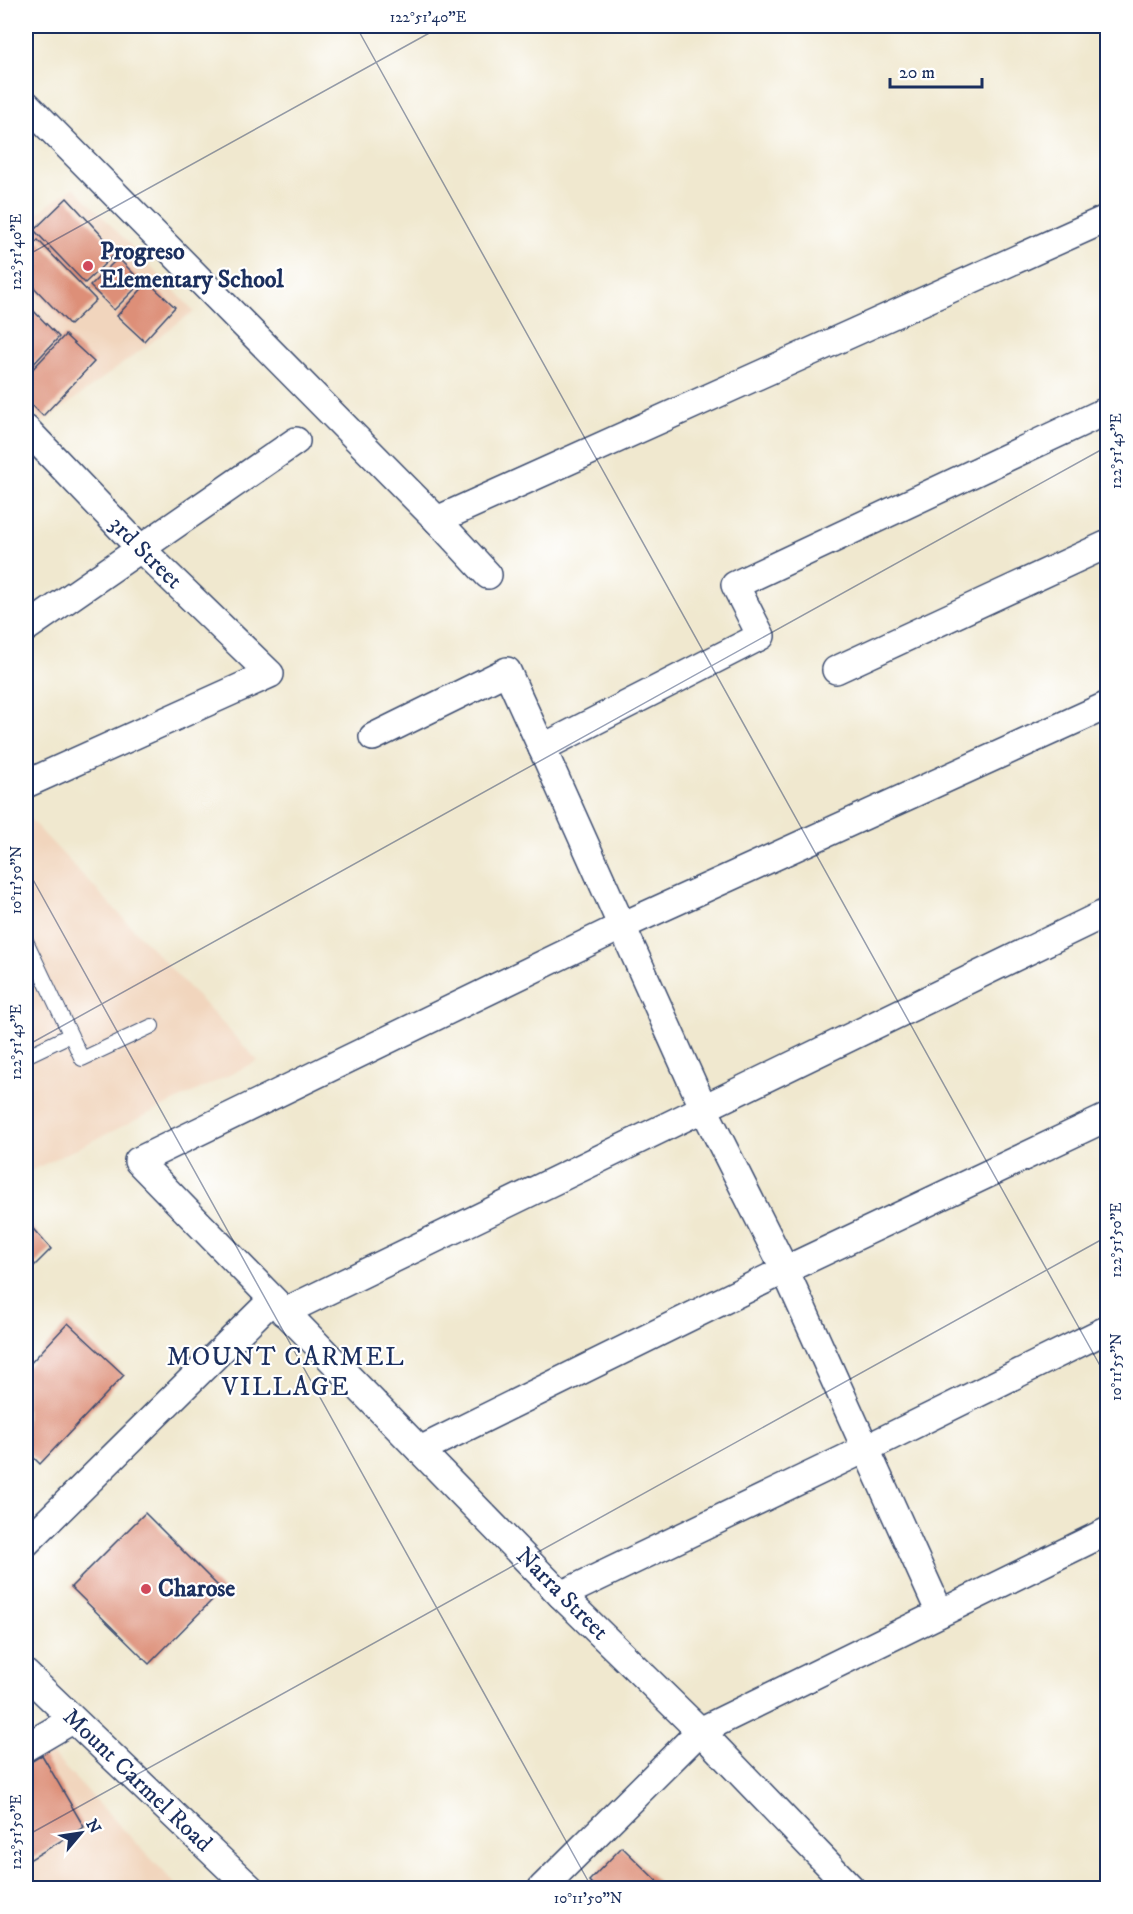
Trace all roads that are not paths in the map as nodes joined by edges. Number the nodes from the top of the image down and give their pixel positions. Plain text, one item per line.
1 (26, 104) edge
2 (1107, 219) edge
3 (1107, 410) edge
4 (26, 429) edge
5 (296, 441) dead end
6 (437, 520) junction
7 (1107, 544) edge
8 (140, 548) junction
9 (488, 575) dead end
10 (26, 628) edge
11 (836, 670) dead end
12 (1107, 705) edge
13 (373, 737) dead end
14 (542, 748) junction
15 (26, 784) edge
16 (1107, 912) edge
17 (622, 926) junction
18 (26, 941) edge
19 (152, 1026) dead end
20 (70, 1035) junction
21 (26, 1056) edge
22 (704, 1109) junction
23 (1107, 1118) edge
24 (785, 1270) junction
25 (278, 1306) junction
26 (1107, 1329) edge
27 (865, 1449) junction
28 (420, 1450) junction
29 (1107, 1531) edge
30 (26, 1543) edge
31 (561, 1595) junction
32 (940, 1613) junction
33 (26, 1674) edge
34 (72, 1720) junction
35 (700, 1731) junction
36 (26, 1747) edge
37 (250, 1888) edge
38 (542, 1888) edge
39 (852, 1888) edge

1 - 6 street
2 - 6 street
3 - 14 street
4 - 8 street, 3rd Street
5 - 8 street
6 - 9 street
7 - 11 street
8 - 10 street
8 - 15 street, 3rd Street
12 - 17 street
13 - 14 street
14 - 17 street
16 - 22 street
17 - 22 street
17 - 25 street, Narra Street
18 - 20 lane
19 - 20 lane
20 - 21 lane
22 - 24 street
22 - 25 street
23 - 24 street
24 - 27 street
24 - 28 street
25 - 28 street, Narra Street
25 - 30 street
26 - 27 street
27 - 31 street
27 - 32 street
28 - 31 street, Narra Street
29 - 32 street
31 - 35 street, Narra Street
32 - 35 street
33 - 34 street, Mount Carmel Road
34 - 36 street
34 - 37 street, Mount Carmel Road
35 - 38 street
35 - 39 street, Narra Street

